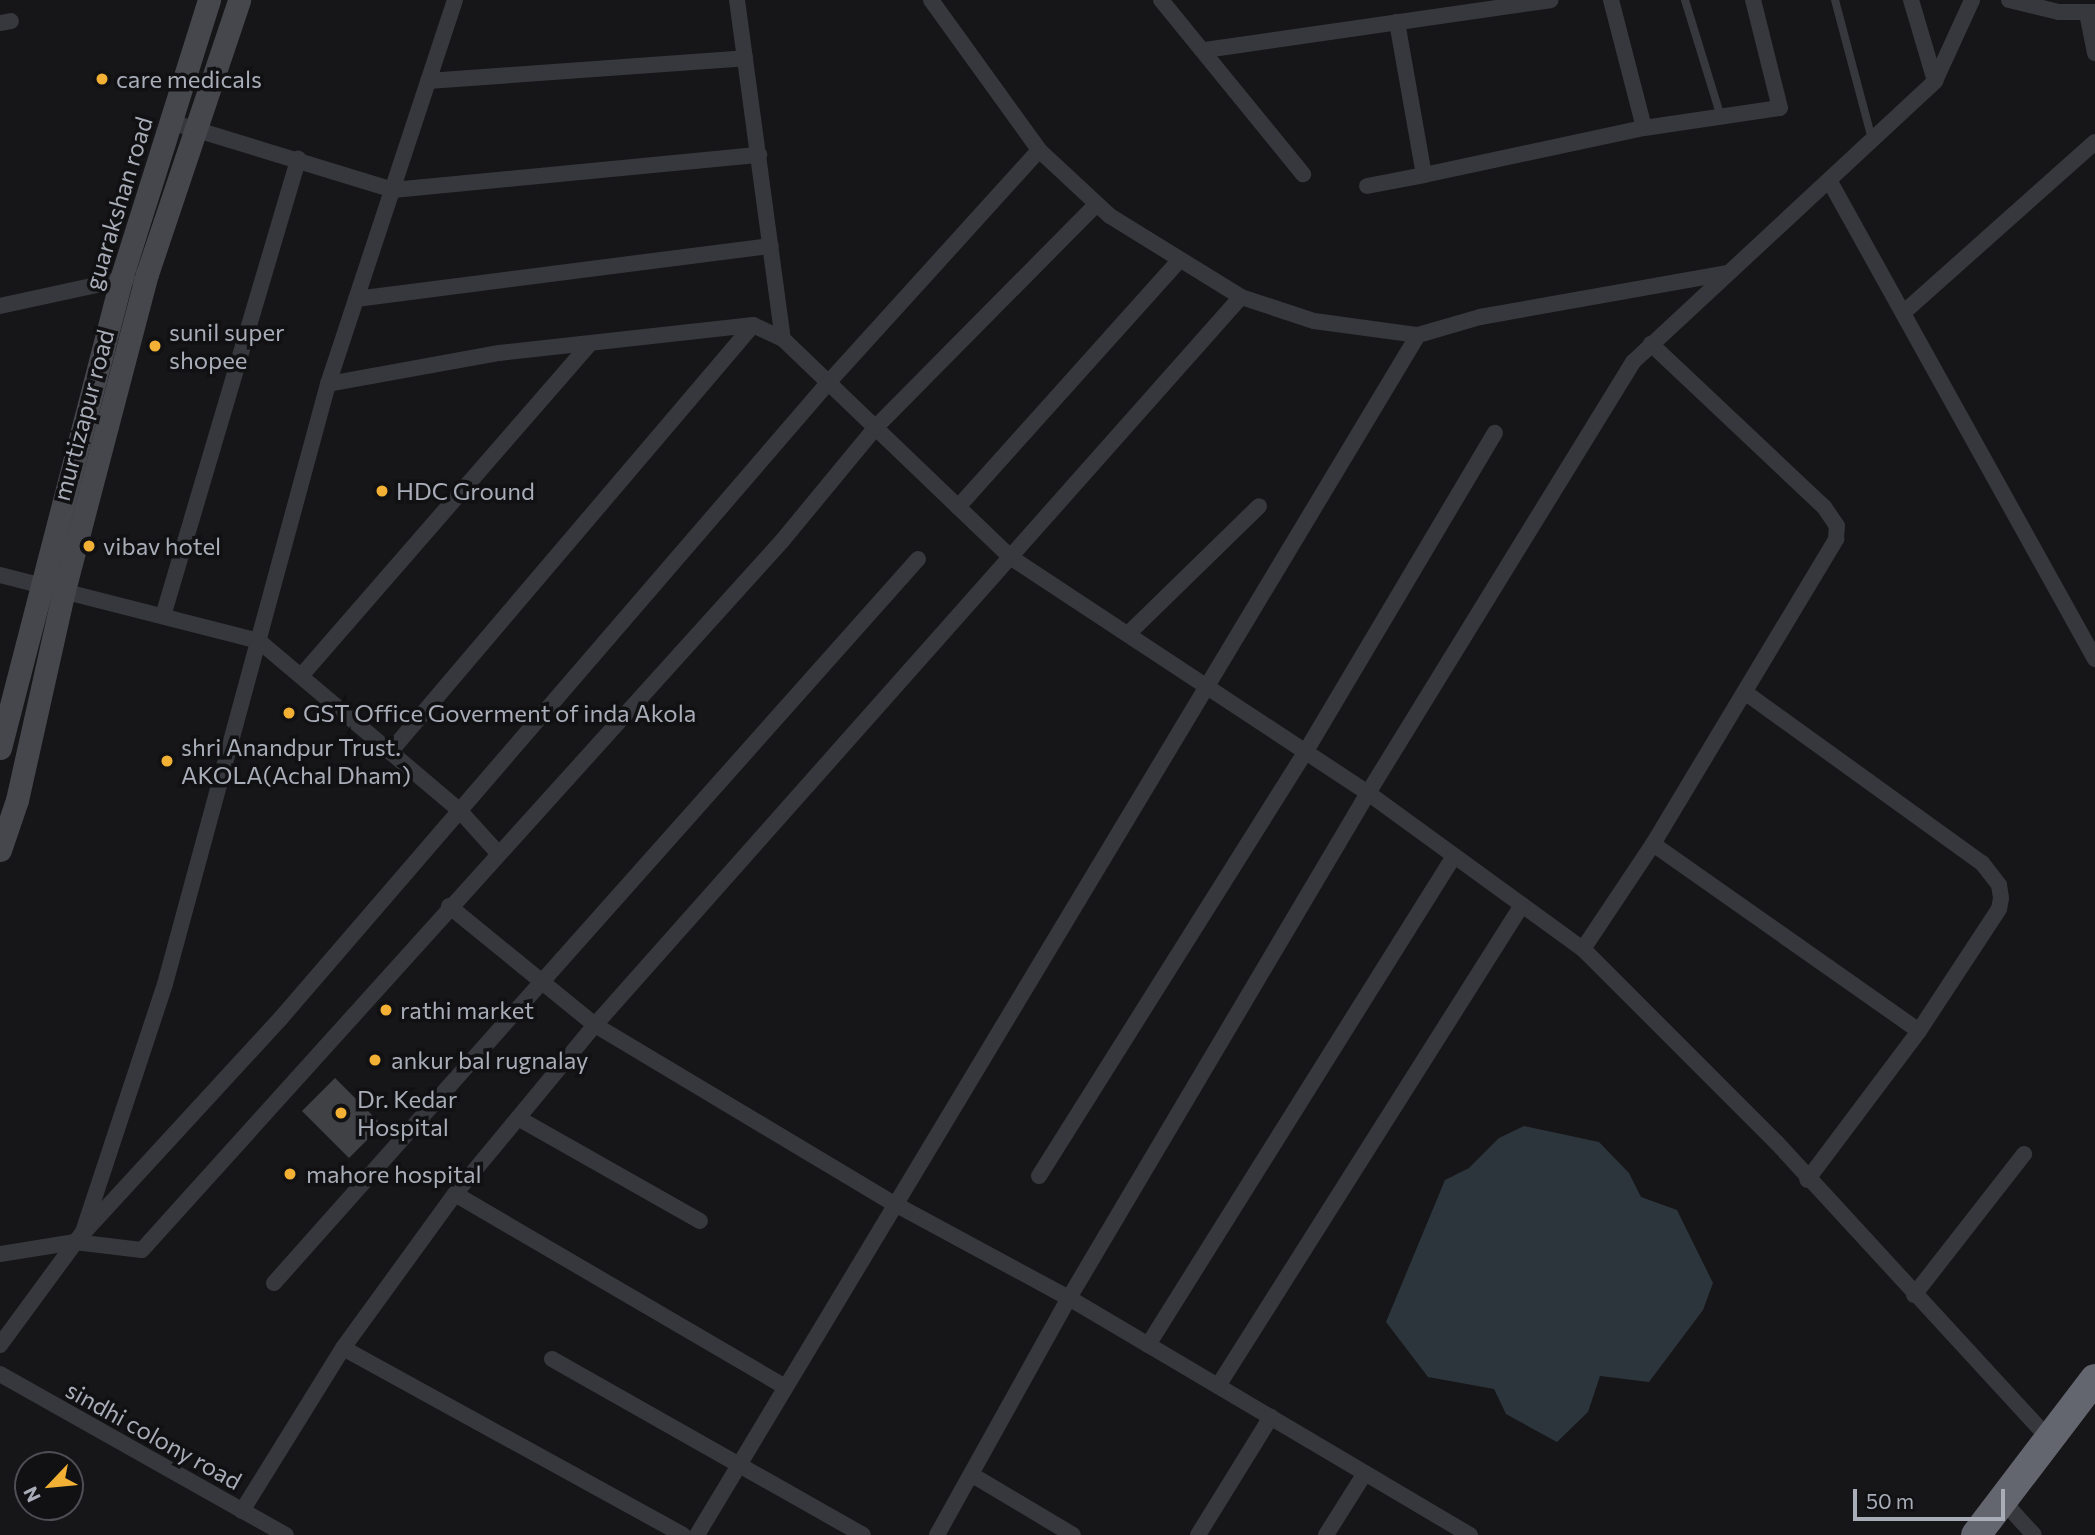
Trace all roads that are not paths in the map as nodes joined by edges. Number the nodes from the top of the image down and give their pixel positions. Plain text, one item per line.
1 (209, 0) edge
2 (239, 0) edge
3 (455, 0) edge
4 (737, 0) edge
5 (931, 0) edge
6 (1161, 0) edge
7 (1550, 0) edge
8 (1611, 0) edge
9 (1685, 0) edge
10 (1753, 0) edge
11 (1835, 0) edge
12 (1911, 0) edge
13 (1972, 0) edge
14 (2009, 0) edge
15 (2091, 13) edge
16 (1397, 22) junction
17 (1205, 50) junction
18 (2095, 53) edge
19 (745, 58) junction
20 (428, 81) junction
21 (1935, 81) junction
22 (1721, 117) junction
23 (171, 122) junction
24 (1644, 128) junction
25 (194, 129) junction
26 (1872, 139) junction
27 (2095, 142) edge
28 (1039, 150) junction
29 (759, 155) junction
30 (298, 159) junction
31 (1303, 174) dead end
32 (1424, 175) junction
33 (1829, 180) junction
34 (1367, 186) dead end
35 (393, 190) junction
36 (1097, 204) junction
37 (771, 246) junction
38 (1180, 260) junction
39 (1728, 273) junction
40 (148, 274) junction
41 (121, 279) junction
42 (1241, 297) junction
43 (356, 299) junction
44 (0, 306) edge
45 (1903, 313) junction
46 (753, 325) junction
47 (1418, 335) junction
48 (782, 339) junction
49 (590, 343) junction
50 (1651, 344) junction
51 (828, 383) junction
52 (328, 384) junction
53 (875, 428) junction
54 (1495, 433) dead end
55 (1259, 506) dead end
56 (958, 507) junction
57 (1010, 557) junction
58 (918, 559) dead end
59 (0, 575) edge
60 (41, 585) junction
61 (64, 590) junction
62 (163, 616) junction
63 (1128, 634) junction
64 (259, 641) junction
65 (2095, 659) edge
66 (301, 676) junction
67 (1209, 686) junction
68 (1746, 693) junction
69 (0, 748) edge
70 (390, 751) junction
71 (1306, 751) junction
72 (1368, 793) junction
73 (460, 811) junction
74 (1653, 844) junction
75 (0, 850) edge
76 (497, 852) junction
77 (1454, 856) junction
78 (1522, 905) junction
79 (449, 906) junction
80 (1583, 949) junction
81 (541, 982) junction
82 (595, 1025) junction
83 (1919, 1031) junction
84 (518, 1118) junction
85 (2024, 1154) dead end
86 (1039, 1176) dead end
87 (1807, 1180) junction
88 (455, 1194) junction
89 (893, 1203) junction
90 (700, 1221) dead end
91 (75, 1242) junction
92 (0, 1254) edge
93 (274, 1283) dead end
94 (1914, 1294) junction
95 (1069, 1298) junction
96 (0, 1345) edge
97 (1148, 1345) junction
98 (344, 1348) junction
99 (552, 1359) dead end
100 (0, 1374) edge
101 (2095, 1379) edge
102 (784, 1386) junction
103 (1219, 1386) junction
104 (1271, 1418) junction
105 (2049, 1439) junction
106 (735, 1467) junction
107 (1365, 1473) junction
108 (974, 1476) junction
109 (2002, 1500) junction
110 (242, 1511) junction
111 (1468, 1534) edge
112 (286, 1535) edge
113 (682, 1535) edge
114 (697, 1535) edge
115 (863, 1535) edge
116 (937, 1535) edge
117 (1073, 1535) edge
118 (1198, 1535) edge
119 (1326, 1535) edge
120 (1976, 1535) edge
121 (2034, 1535) edge

1 - 23 street, guarakshan road
2 - 25 street, murtizapur road
3 - 20 street
4 - 19 street
5 - 28 street
6 - 17 street
7 - 16 street
8 - 24 street
9 - 22 lane
10 - 22 street
11 - 26 lane
12 - 21 street
13 - 21 street
14 - 15 street
15 - 18 street
16 - 17 street
16 - 32 street
17 - 31 street
19 - 20 street
19 - 29 street
20 - 35 street
21 - 26 street
22 - 24 street
23 - 25 street
23 - 41 street, guarakshan road
24 - 32 street
25 - 30 street
25 - 40 street, murtizapur road
26 - 33 street
27 - 45 street
28 - 36 street
28 - 51 street
29 - 35 street
29 - 37 street
30 - 35 street
30 - 62 street
32 - 34 street
33 - 39 street
33 - 45 street
35 - 43 street
36 - 38 street
36 - 53 street
37 - 43 street
37 - 48 street
38 - 42 street
38 - 56 street
39 - 47 street
39 - 50 street
40 - 41 street
40 - 61 street, murtizapur road
41 - 44 street
41 - 60 street, guarakshan road
42 - 47 street
42 - 57 street
43 - 52 street
45 - 65 street
46 - 48 street
46 - 49 street
46 - 70 street
47 - 67 street
48 - 51 street
49 - 52 street
49 - 66 street
50 - 68 street
50 - 72 street
51 - 53 street
51 - 73 street
52 - 64 street
53 - 56 street
53 - 76 street
54 - 71 street
55 - 63 street
56 - 57 street
57 - 63 street
57 - 82 street
58 - 81 street
59 - 60 street
60 - 61 street
60 - 69 street, guarakshan road
61 - 62 street
61 - 75 street, murtizapur road
62 - 64 street
63 - 67 street
64 - 66 street
64 - 91 street
66 - 70 street
67 - 71 street
67 - 89 street
68 - 74 street
68 - 83 street
70 - 73 street
71 - 72 street
71 - 86 street
72 - 77 street
72 - 95 street
73 - 76 street
73 - 91 street
74 - 80 street
74 - 83 street
76 - 79 street
77 - 78 street
77 - 97 street
78 - 80 street
78 - 103 street
79 - 81 street
79 - 91 street
80 - 87 street
81 - 82 street
81 - 93 street
82 - 84 street
82 - 89 street
83 - 87 street
84 - 88 street
84 - 90 street
85 - 94 street
87 - 94 street
88 - 98 street
88 - 102 street
89 - 95 street
89 - 102 street
91 - 92 street
91 - 96 street
94 - 105 street
95 - 97 street
95 - 108 street
97 - 103 street
98 - 110 street
98 - 113 street
99 - 106 street
100 - 110 street, sindhi colony road
101 - 105 highway
102 - 106 street
103 - 104 street
104 - 107 street
104 - 118 street
105 - 109 highway
106 - 114 street
106 - 115 street
107 - 111 street
107 - 119 street
108 - 116 street
108 - 117 street
109 - 120 highway
109 - 121 street
110 - 112 street, sindhi colony road

